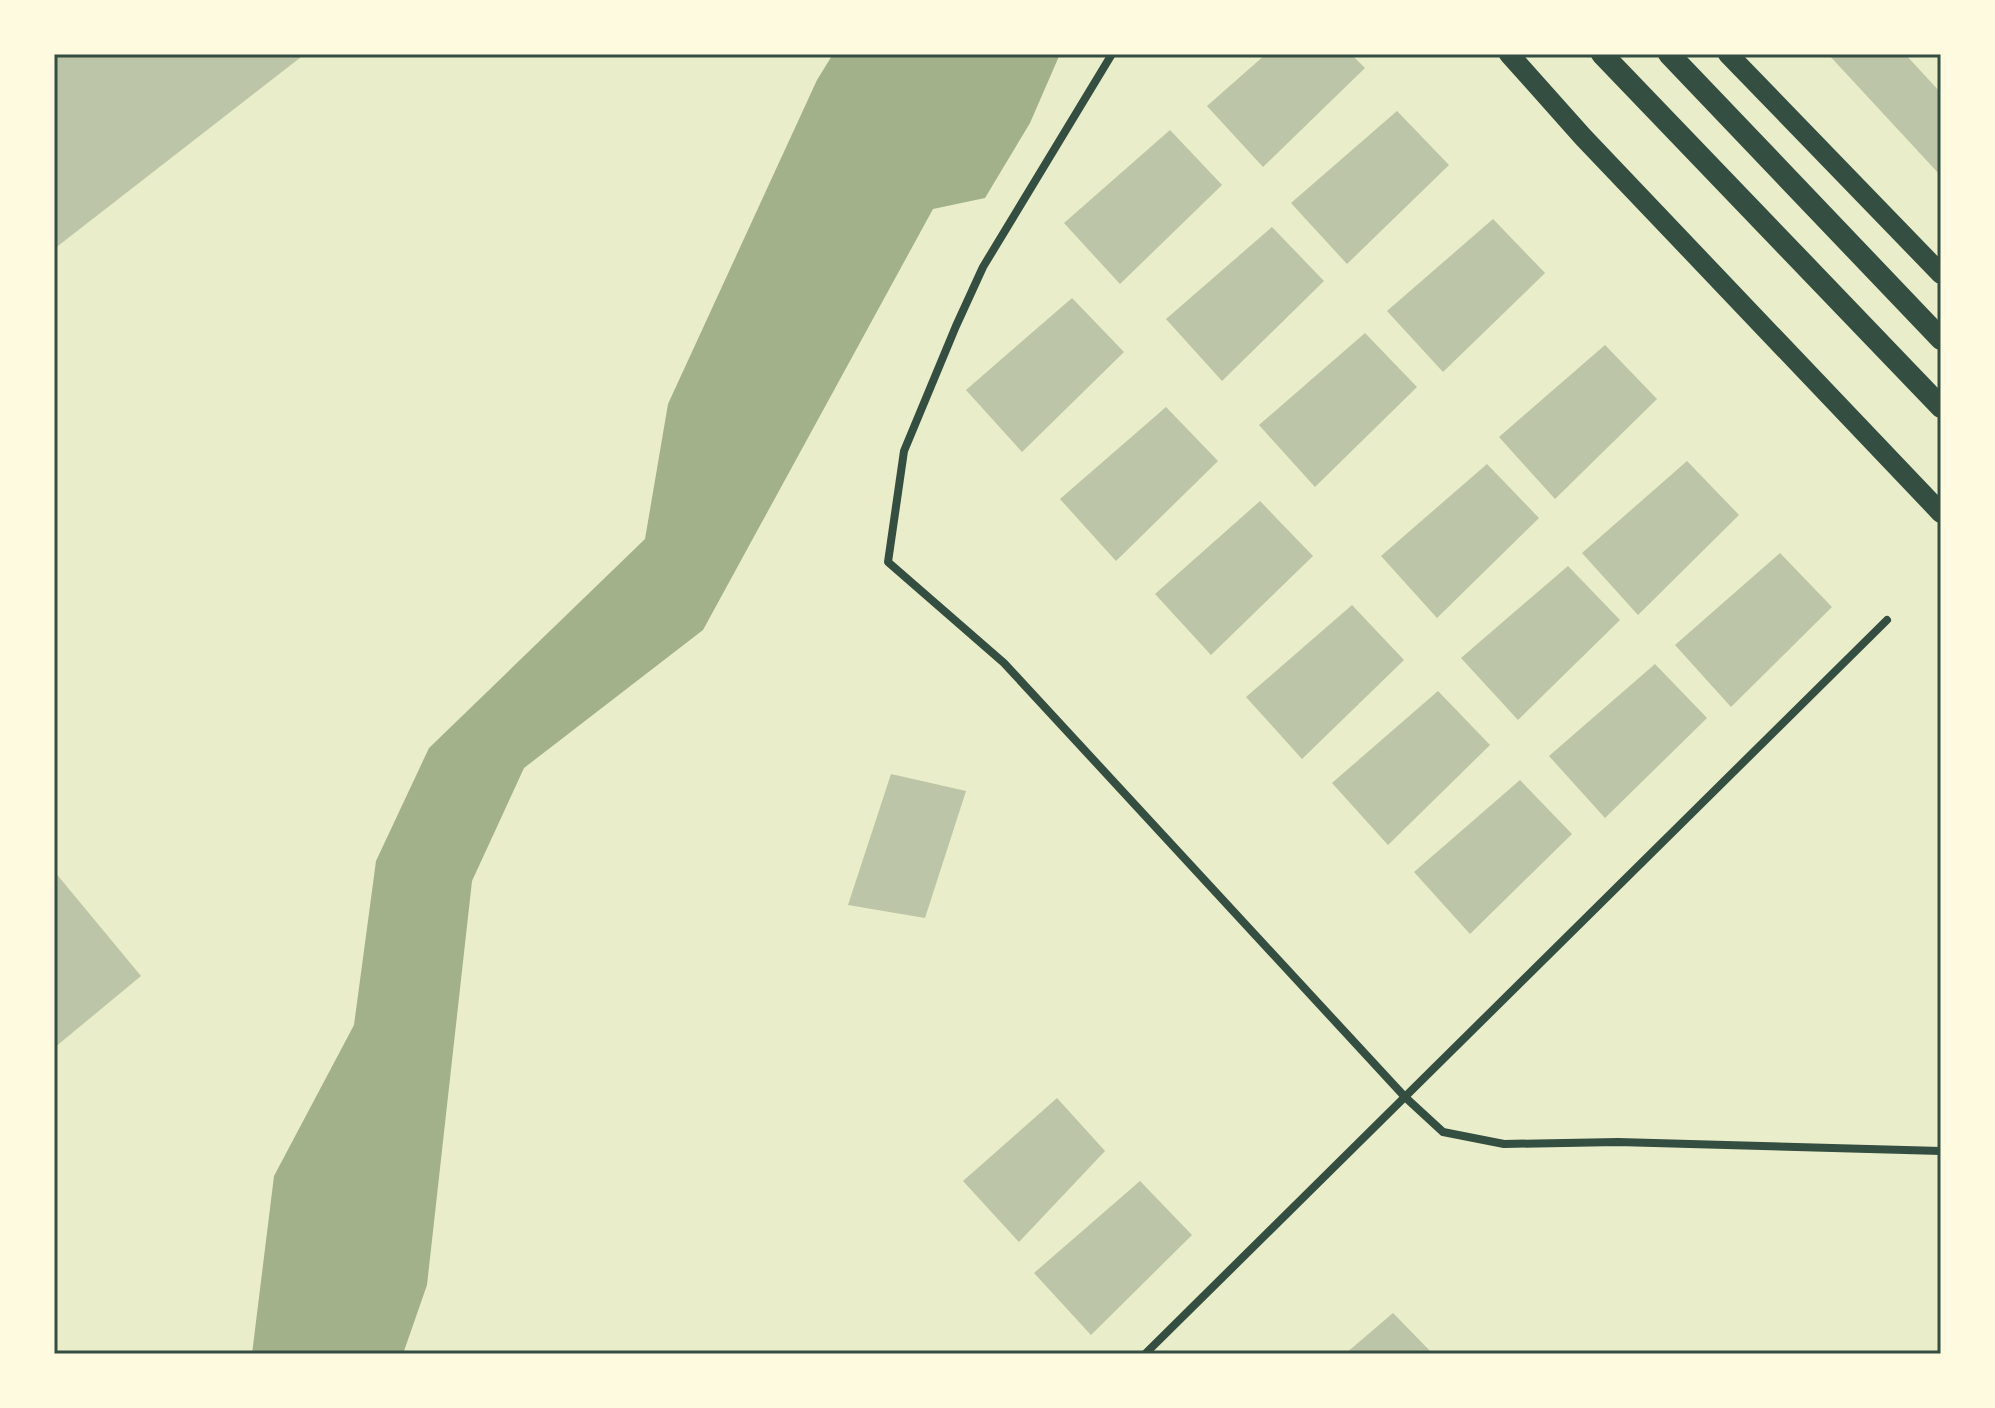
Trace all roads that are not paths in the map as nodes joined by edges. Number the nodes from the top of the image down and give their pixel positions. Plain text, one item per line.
1 (1112, 54) edge
2 (1509, 54) edge
3 (1602, 54) edge
4 (1669, 54) edge
5 (1728, 54) edge
6 (1941, 274) edge
7 (1941, 339) edge
8 (1941, 407) edge
9 (1941, 513) edge
10 (1887, 620) dead end
11 (1405, 1097) junction
12 (1941, 1151) edge
13 (1145, 1354) edge

1 - 11 street
2 - 9 main road
3 - 8 highway
4 - 7 highway
5 - 6 main road
10 - 11 street
11 - 12 street
11 - 13 street

